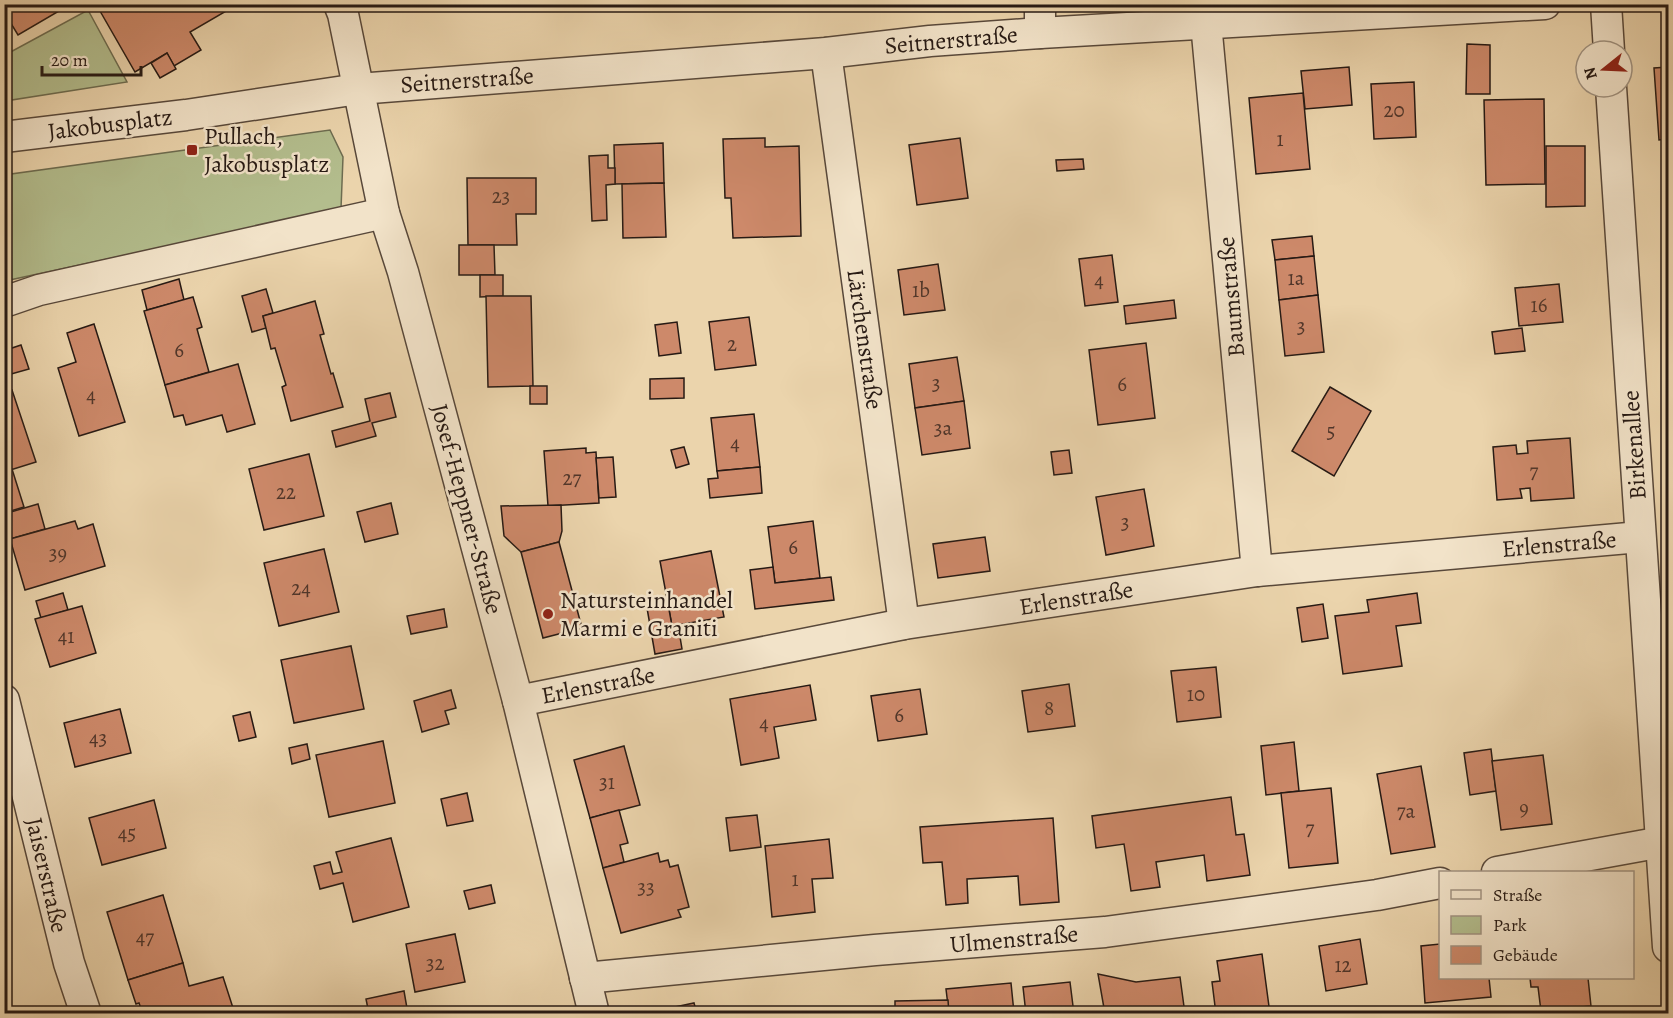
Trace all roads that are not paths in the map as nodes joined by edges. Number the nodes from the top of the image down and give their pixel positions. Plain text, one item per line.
1 (339, 4) edge
2 (1545, 4) edge
3 (1606, 4) edge
4 (1040, 19) edge
5 (1206, 23) junction
6 (1608, 39) edge
7 (826, 53) junction
8 (358, 89) junction
9 (1612, 99) edge
10 (4, 137) edge
11 (384, 213) junction
12 (4, 302) edge
13 (1640, 537) junction
14 (1257, 571) junction
15 (904, 624) junction
16 (518, 701) junction
17 (6, 714) edge
18 (1662, 842) junction
19 (1508, 871) edge
20 (1439, 883) edge
21 (1668, 947) edge
22 (585, 978) junction
23 (86, 1014) edge
24 (594, 1014) edge

1 - 8 street, Josef-Heppner-Straße
2 - 5 street, Seitnerstraße
3 - 6 street
4 - 5 street, Seitnerstraße
4 - 7 street, Seitnerstraße
5 - 14 street, Baumstraße
7 - 8 street, Seitnerstraße
7 - 15 street, Lärchenstraße
8 - 10 street, Jakobusplatz
8 - 11 street, Josef-Heppner-Straße
9 - 13 street, Birkenallee
11 - 12 street
11 - 16 street, Josef-Heppner-Straße
13 - 14 street, Erlenstraße
13 - 18 street, Birkenallee
14 - 15 street, Erlenstraße
15 - 16 street, Erlenstraße
16 - 22 street, Josef-Heppner-Straße
17 - 23 street, Jaiserstraße
18 - 19 street
18 - 21 street, Birkenallee
20 - 22 street, Ulmenstraße
22 - 24 street, Josef-Heppner-Straße

